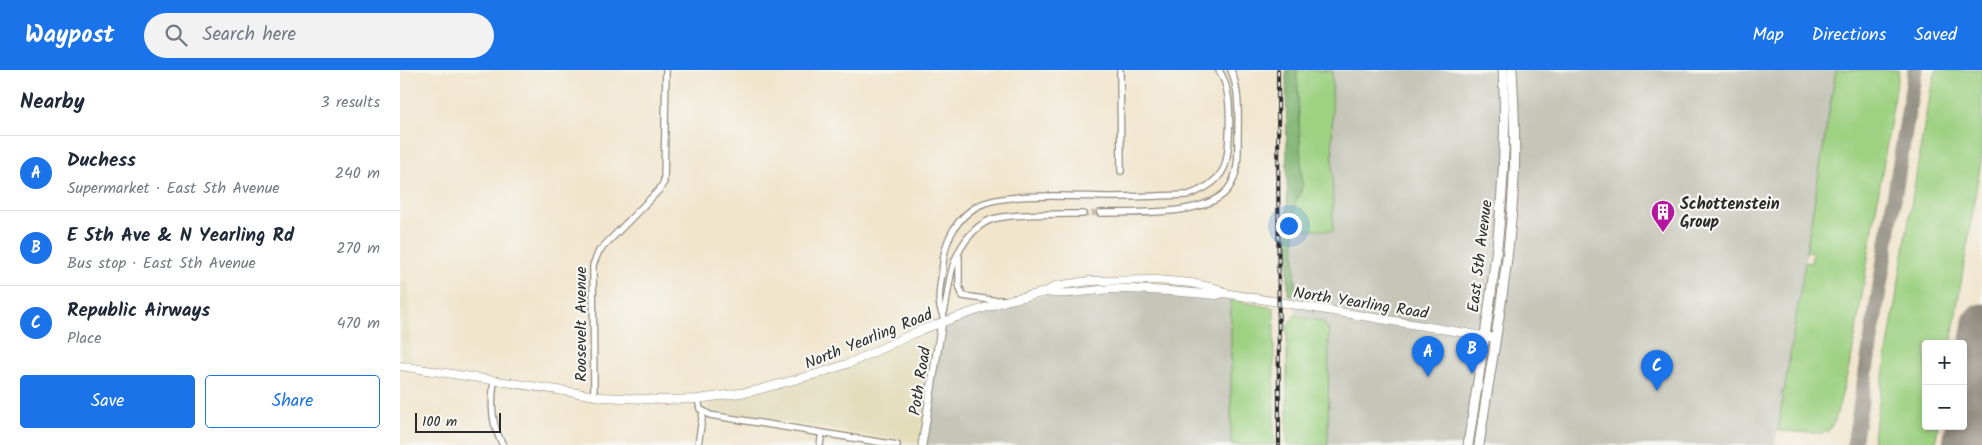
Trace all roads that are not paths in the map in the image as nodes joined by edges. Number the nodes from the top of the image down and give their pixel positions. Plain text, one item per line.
1 (666, 70) edge
2 (1120, 70) edge
3 (1219, 70) edge
4 (1231, 70) edge
5 (1503, 70) edge
6 (1512, 70) edge
7 (1120, 171) dead end
8 (1100, 213) tunnel mouth
9 (1083, 214) tunnel mouth
10 (960, 251) junction
11 (1009, 300) junction
12 (943, 319) junction
13 (1484, 336) junction
14 (1494, 338) junction
15 (400, 366) edge
16 (494, 381) junction
17 (594, 396) junction
18 (698, 399) junction
19 (703, 412) junction
20 (822, 433) junction
21 (887, 444) edge
22 (502, 445) edge
23 (698, 445) edge
24 (820, 445) edge
25 (897, 445) edge
26 (922, 445) edge
27 (1468, 445) edge
28 (1478, 445) edge

1 - 17 street, Roosevelt Avenue
2 - 7 street
3 - 12 street
4 - 8 street
5 - 13 main road, East 5th Avenue
6 - 14 main road, East 5th Avenue
9 - 10 street
10 - 11 street
10 - 12 street
11 - 12 main road, North Yearling Road
11 - 13 main road, North Yearling Road
12 - 18 main road, North Yearling Road
12 - 26 street, Poth Road
13 - 14 main road, North Yearling Road
13 - 27 main road, East 5th Avenue
14 - 28 main road, East 5th Avenue
15 - 16 main road, North Yearling Road
16 - 17 main road, North Yearling Road
16 - 22 street
17 - 18 main road, North Yearling Road
18 - 19 street
19 - 20 street
19 - 23 street
20 - 21 street
20 - 24 street
21 - 25 street

